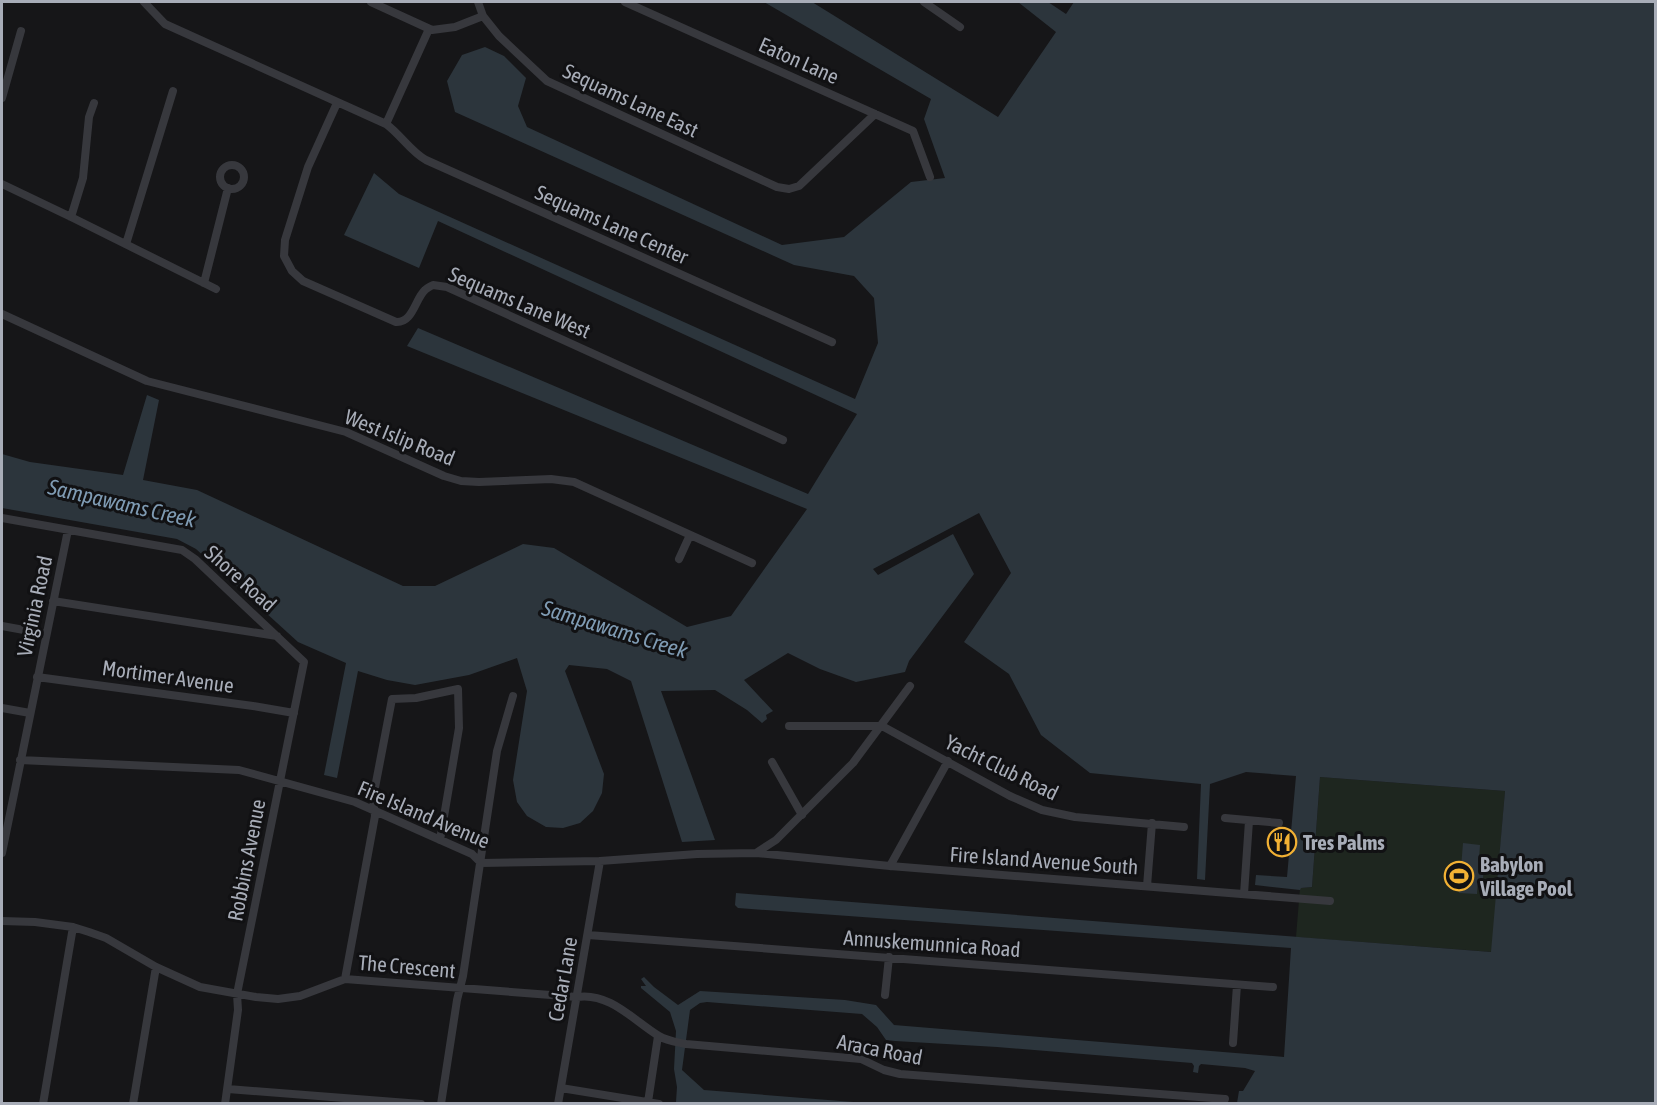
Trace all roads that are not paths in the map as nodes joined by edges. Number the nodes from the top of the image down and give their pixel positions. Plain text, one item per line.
1 (146, 2) edge
2 (371, 2) edge
3 (478, 2) edge
4 (625, 2) edge
5 (924, 2) edge
6 (483, 16) junction
7 (960, 27) dead end
8 (429, 29) junction
9 (21, 31) dead end
10 (172, 91) dead end
11 (2, 98) edge
12 (94, 103) dead end
13 (337, 103) junction
14 (875, 114) junction
15 (386, 124) junction
16 (930, 177) dead end
17 (2, 184) edge
18 (228, 188) dead end
19 (71, 216) junction
20 (126, 244) junction
21 (204, 283) junction
22 (216, 289) dead end
23 (2, 314) edge
24 (832, 342) dead end
25 (783, 440) dead end
26 (2, 518) edge
27 (68, 530) junction
28 (690, 535) junction
29 (679, 559) dead end
30 (752, 563) dead end
31 (53, 601) junction
32 (2, 626) edge
33 (46, 634) junction
34 (278, 636) junction
35 (37, 677) junction
36 (910, 686) dead end
37 (513, 696) dead end
38 (2, 708) edge
39 (30, 713) junction
40 (294, 713) junction
41 (789, 726) dead end
42 (882, 726) junction
43 (20, 760) junction
44 (948, 761) junction
45 (772, 762) dead end
46 (280, 782) junction
47 (373, 809) junction
48 (802, 815) junction
49 (1225, 818) dead end
50 (1249, 820) junction
51 (1279, 823) dead end
52 (1152, 824) junction
53 (1184, 827) dead end
54 (440, 840) junction
55 (2, 853) edge
56 (756, 853) junction
57 (600, 861) junction
58 (481, 863) junction
59 (890, 866) junction
60 (1147, 886) junction
61 (1244, 894) junction
62 (1330, 901) dead end
63 (2, 921) edge
64 (73, 927) junction
65 (588, 935) junction
66 (889, 957) junction
67 (156, 967) junction
68 (345, 979) junction
69 (1237, 985) junction
70 (1273, 987) dead end
71 (460, 988) junction
72 (237, 994) junction
73 (885, 995) dead end
74 (577, 997) junction
75 (658, 1036) junction
76 (1233, 1043) dead end
77 (561, 1088) junction
78 (228, 1089) junction
79 (1225, 1099) dead end
80 (648, 1102) junction
81 (43, 1104) edge
82 (133, 1104) edge
83 (225, 1104) edge
84 (421, 1104) edge
85 (441, 1104) edge
86 (558, 1104) edge
87 (659, 1104) edge

1 - 13 street, Sequams Lane Center
2 - 8 street
3 - 6 street
4 - 14 street, Eaton Lane
5 - 7 street
6 - 8 street
6 - 14 street, Sequams Lane East
8 - 15 street
9 - 11 street
10 - 20 street
12 - 19 street
13 - 15 street, Sequams Lane Center
13 - 25 street, Sequams Lane West
14 - 16 street, Eaton Lane
15 - 24 street, Sequams Lane Center
17 - 19 street
18 - 21 street
19 - 20 street
20 - 21 street
21 - 22 street
23 - 28 street, West Islip Road
26 - 27 street, Shore Road
27 - 31 street, Virginia Road
27 - 34 street, Shore Road
28 - 29 street
28 - 30 street, West Islip Road
31 - 33 street, Virginia Road
31 - 34 street
32 - 33 street
33 - 35 street, Virginia Road
34 - 40 street, Robbins Avenue
35 - 39 street, Virginia Road
35 - 40 street, Mortimer Avenue
36 - 42 street
37 - 58 street
38 - 39 street
39 - 43 street, Virginia Road
40 - 46 street, Robbins Avenue
41 - 42 street
42 - 44 street, Yacht Club Road
42 - 48 street
43 - 46 street, Fire Island Avenue
43 - 55 street
44 - 52 street, Yacht Club Road
44 - 59 street
45 - 48 street
46 - 47 street, Fire Island Avenue
46 - 72 street, Robbins Avenue
47 - 54 street, Fire Island Avenue
47 - 54 street
47 - 68 street
48 - 56 street
49 - 50 street
50 - 51 street
50 - 61 street
52 - 53 street, Yacht Club Road
52 - 60 street
54 - 58 street, Fire Island Avenue
56 - 57 street, Fire Island Avenue
56 - 59 street, Fire Island Avenue South
57 - 58 street, Fire Island Avenue
57 - 65 street, Cedar Lane
58 - 71 street
59 - 60 street, Fire Island Avenue South
60 - 61 street, Fire Island Avenue South
61 - 62 street, Fire Island Avenue South
63 - 64 street, The Crescent
64 - 67 street, The Crescent
64 - 81 street
65 - 66 street, Annuskemunnica Road
65 - 74 street, Cedar Lane
66 - 69 street, Annuskemunnica Road
66 - 73 street
67 - 72 street, The Crescent
67 - 82 street
68 - 71 street, The Crescent
68 - 72 street, The Crescent
69 - 70 street, Annuskemunnica Road
69 - 76 street
71 - 74 street, The Crescent
71 - 85 street
72 - 78 street, Robbins Avenue
74 - 75 street, Araca Road
74 - 77 street, Cedar Lane
75 - 79 street, Araca Road
75 - 80 street
77 - 80 street
77 - 86 street, Cedar Lane
78 - 83 street, Robbins Avenue
78 - 84 street
80 - 87 street

